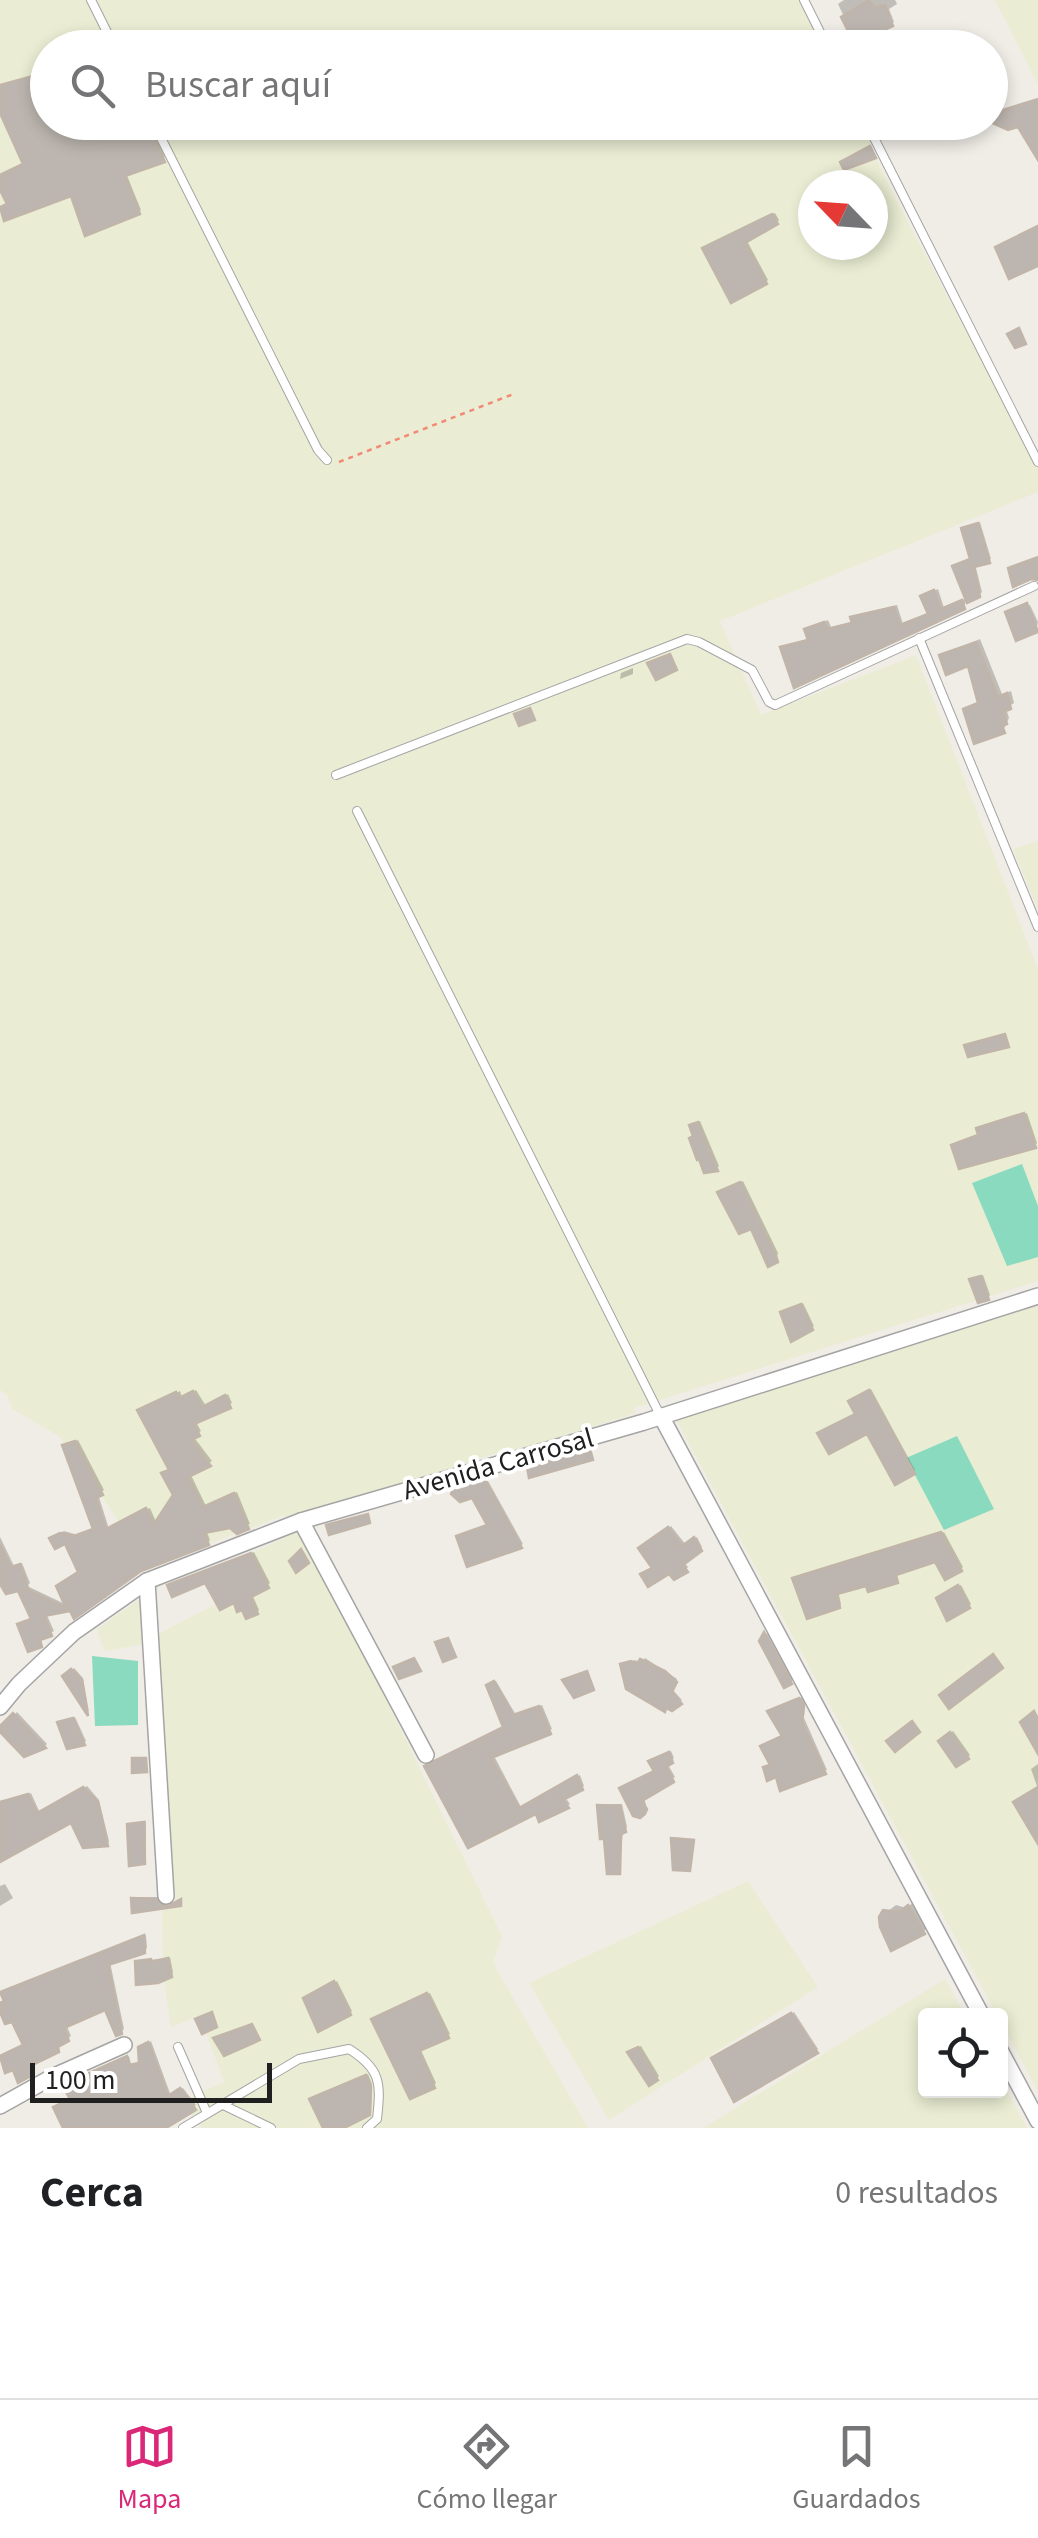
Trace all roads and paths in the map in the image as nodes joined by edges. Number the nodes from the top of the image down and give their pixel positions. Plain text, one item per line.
1 (91, 0) edge
2 (804, 0) edge
3 (106, 30) edge
4 (819, 30) edge
5 (162, 140) edge
6 (875, 140) edge
7 (516, 393) dead end
8 (328, 460) joint
9 (1038, 462) edge
10 (1034, 586) dead end
11 (919, 638) junction
12 (336, 775) dead end
13 (357, 811) dead end
14 (1038, 927) edge
15 (1038, 1296) edge
16 (661, 1416) junction
17 (301, 1522) junction
18 (147, 1582) junction
19 (0, 1708) edge
20 (426, 1755) dead end
21 (166, 1896) dead end
22 (978, 2008) edge
23 (124, 2046) dead end
24 (178, 2047) dead end
25 (1008, 2065) edge
26 (221, 2104) junction
27 (0, 2106) edge
28 (208, 2113) junction
29 (1038, 2120) edge
30 (183, 2128) edge
31 (271, 2128) edge
32 (366, 2128) edge

1 - 3 lane
2 - 4 lane
5 - 8 lane
6 - 9 lane
7 - 8 path
10 - 11 lane
11 - 12 lane
11 - 14 lane
13 - 16 lane
15 - 16 street, Avenida Carrosal
16 - 17 street, Avenida Carrosal
16 - 22 street
17 - 18 street, Avenida Carrosal
17 - 20 street
18 - 19 street, Avenida Carrosal
18 - 21 street
23 - 27 street
24 - 28 lane
25 - 29 street
26 - 28 lane
26 - 31 lane
26 - 32 lane
28 - 30 lane

